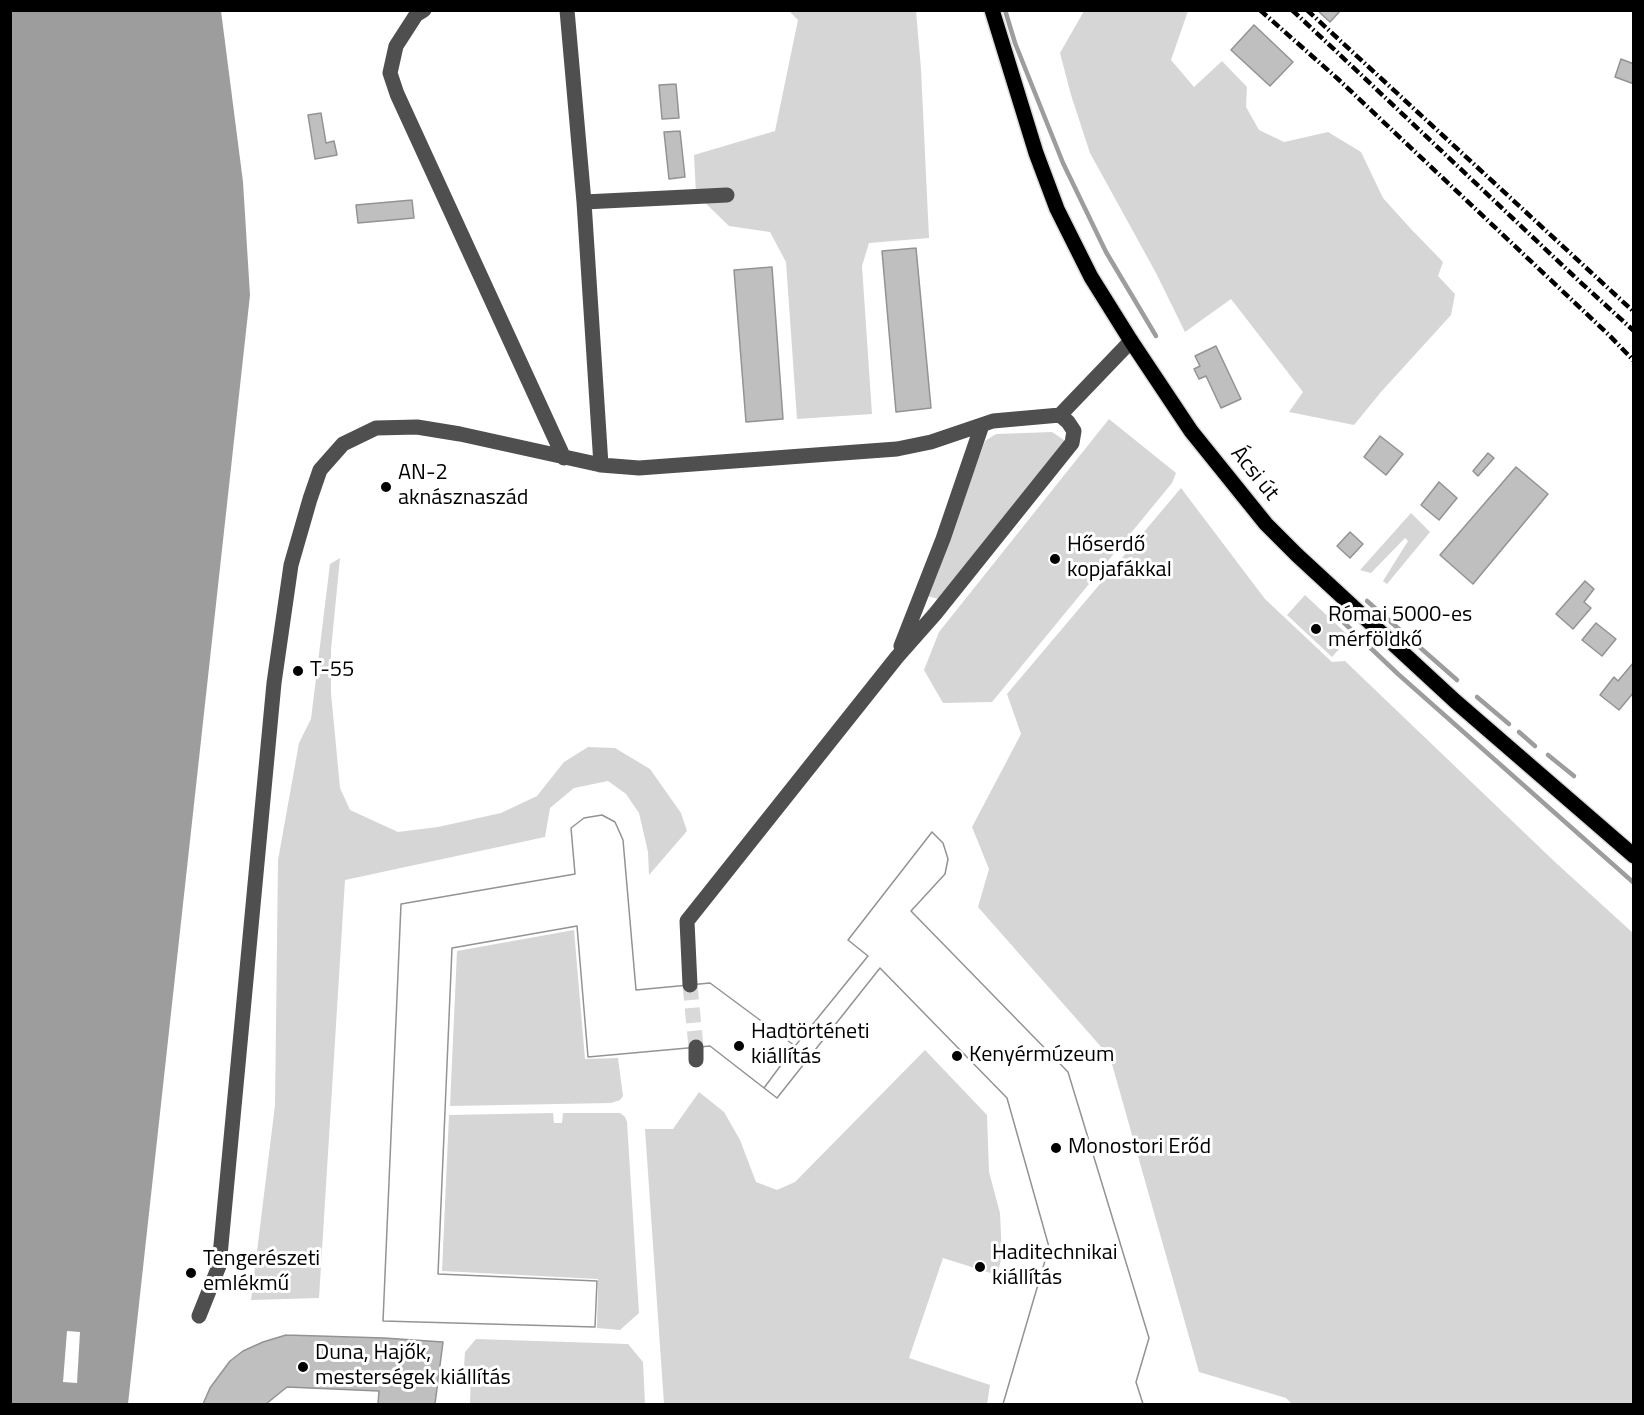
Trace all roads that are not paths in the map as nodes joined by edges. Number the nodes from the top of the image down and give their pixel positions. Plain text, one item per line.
1 (424, 10) edge
2 (567, 10) edge
3 (992, 10) edge
4 (727, 195) dead end
5 (584, 202) junction
6 (1131, 341) junction
7 (1060, 416) junction
8 (982, 425) junction
9 (564, 458) junction
10 (601, 465) junction
11 (922, 593) junction
12 (945, 602) junction
13 (897, 657) junction
14 (1634, 856) edge
15 (690, 985) tunnel mouth
16 (200, 1316) dead end

1 - 9 street
2 - 5 street
3 - 6 main road, Ácsi út
4 - 5 street
5 - 10 street
6 - 7 street
6 - 14 main road, Ácsi út
7 - 8 street
7 - 12 street
8 - 10 street
8 - 11 street
9 - 10 street
9 - 16 street
11 - 12 street
11 - 13 street
12 - 13 street
13 - 15 street

